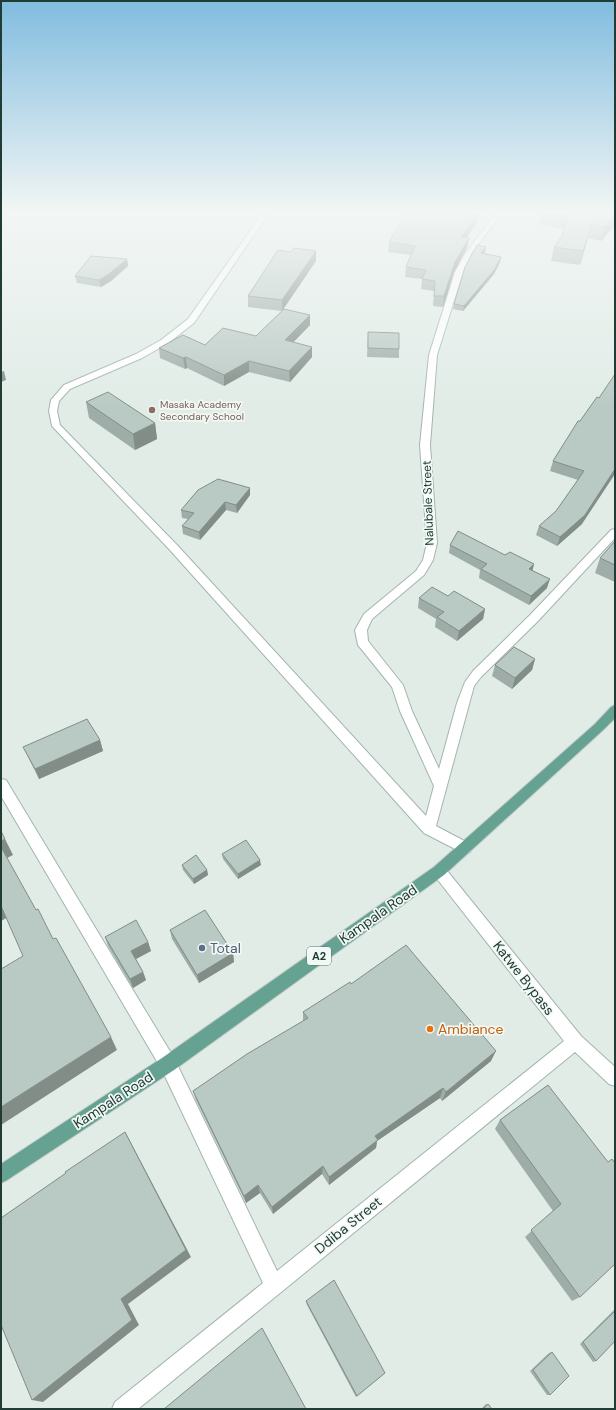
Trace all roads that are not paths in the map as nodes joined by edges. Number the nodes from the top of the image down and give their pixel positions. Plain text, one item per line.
1 (222, 276) edge
2 (458, 276) edge
3 (615, 532) edge
4 (615, 710) edge
5 (1, 784) edge
6 (441, 787) junction
7 (429, 829) junction
8 (465, 848) junction
9 (439, 871) junction
10 (575, 1042) junction
11 (168, 1064) junction
12 (615, 1078) edge
13 (1, 1174) edge
14 (274, 1285) junction
15 (122, 1409) edge

1 - 7 street
2 - 6 street, Nalubale Street
3 - 6 street
4 - 8 main road, Kampala Road / A2
5 - 11 street
6 - 7 street
7 - 8 street
8 - 9 main road, Kampala Road / A2
9 - 10 street, Katwe Bypass
9 - 11 main road, Kampala Road / A2
10 - 12 street, Katwe Bypass
10 - 14 street, Ddiba Street
11 - 13 main road, Kampala Road / A2
11 - 14 street
14 - 15 street, Ddiba Street

